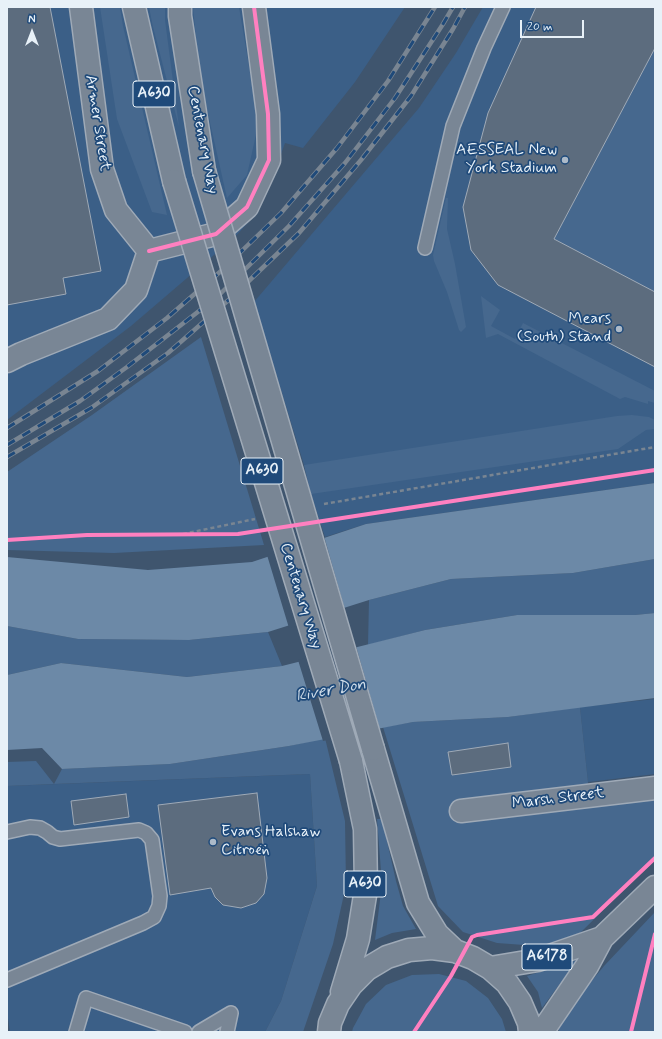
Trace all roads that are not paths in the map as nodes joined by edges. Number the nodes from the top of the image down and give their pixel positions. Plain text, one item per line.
1 (81, 7) edge
2 (134, 7) edge
3 (180, 7) edge
4 (254, 7) edge
5 (503, 7) edge
6 (425, 248) dead end
7 (149, 251) junction
8 (7, 361) edge
9 (655, 788) edge
10 (461, 811) dead end
11 (7, 832) edge
12 (655, 887) edge
13 (602, 938) junction
14 (455, 951) junction
15 (490, 968) junction
16 (7, 980) edge
17 (338, 1004) junction
18 (76, 1032) edge
19 (185, 1032) edge
20 (199, 1032) edge
21 (227, 1032) edge
22 (329, 1032) edge
23 (530, 1032) edge
24 (542, 1032) edge

1 - 7 main road, Armer Street
2 - 17 main road, Centenary Way / A630, bridge
3 - 14 main road, Centenary Way / A630, bridge
4 - 7 main road
5 - 6 lane
7 - 8 main road
9 - 10 main road, Marsh Street
11 - 16 lane
12 - 13 main road, A6178
13 - 15 main road, A6178
13 - 24 main road, A6178
14 - 15 main road, A630
14 - 17 main road, A630
15 - 23 main road, A630
17 - 22 main road, A630
18 - 19 lane
20 - 21 lane

